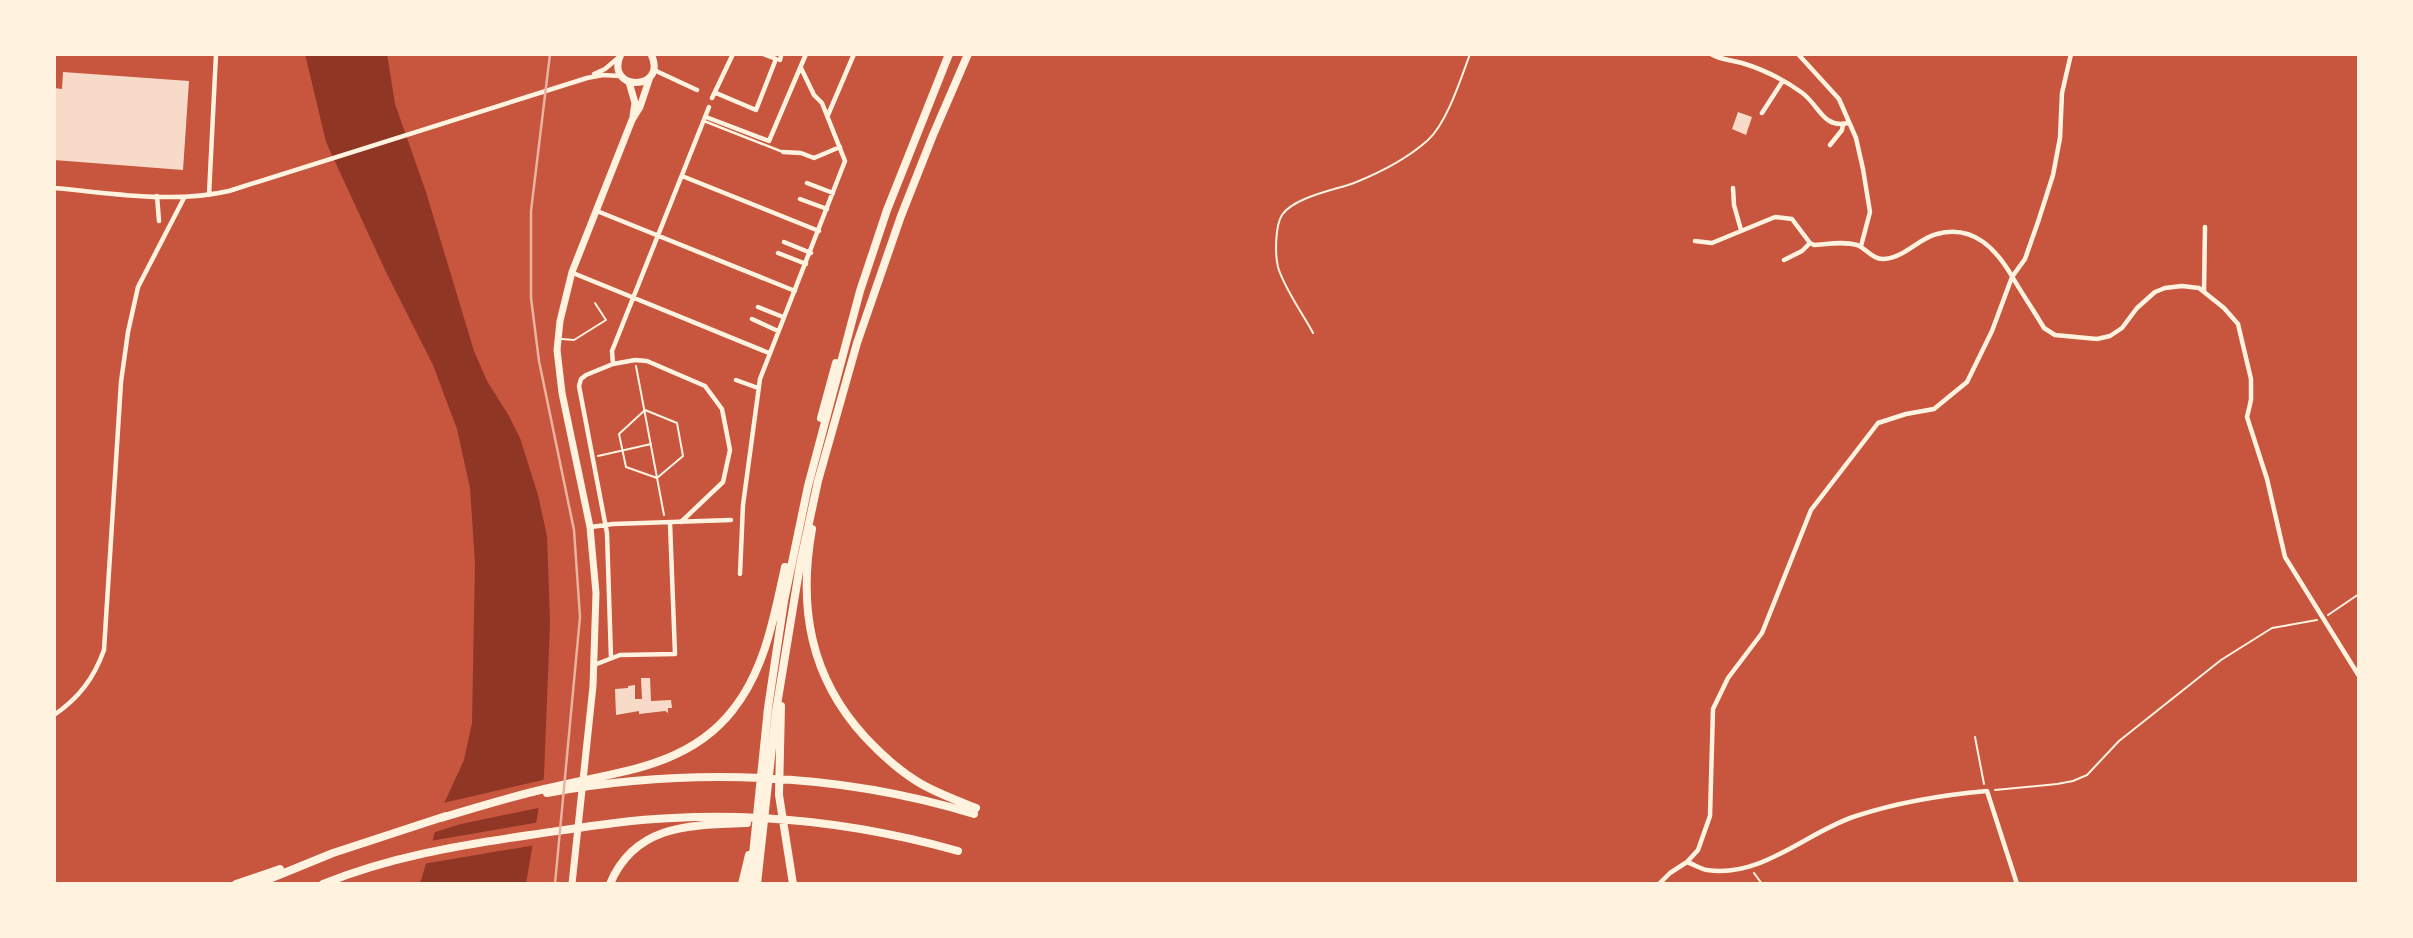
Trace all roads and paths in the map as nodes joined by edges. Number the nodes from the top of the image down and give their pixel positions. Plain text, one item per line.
1 (216, 54) edge
2 (733, 54) edge
3 (764, 54) edge
4 (806, 54) edge
5 (854, 54) edge
6 (949, 54) edge
7 (968, 54) edge
8 (1470, 54) edge
9 (1711, 54) edge
10 (1798, 54) edge
11 (2071, 54) edge
12 (620, 55) edge
13 (654, 63) edge
14 (799, 67) junction
15 (621, 76) junction
16 (587, 78) junction
17 (629, 82) junction
18 (1782, 82) junction
19 (696, 90) dead end
20 (709, 107) dead end
21 (1762, 113) dead end
22 (828, 115) junction
23 (705, 119) junction
24 (632, 120) junction
25 (1846, 124) junction
26 (1830, 145) dead end
27 (840, 147) junction
28 (783, 152) joint
29 (682, 176) junction
30 (807, 183) dead end
31 (54, 188) edge
32 (1733, 188) dead end
33 (834, 193) junction
34 (209, 195) junction
35 (158, 196) junction
36 (184, 198) junction
37 (800, 199) dead end
38 (827, 209) junction
39 (597, 211) junction
40 (901, 216) junction
41 (159, 221) dead end
42 (2205, 227) dead end
43 (1741, 230) junction
44 (819, 231) junction
45 (658, 236) junction
46 (1695, 241) dead end
47 (784, 242) dead end
48 (1810, 243) junction
49 (1861, 246) junction
50 (778, 253) dead end
51 (811, 253) junction
52 (1784, 260) dead end
53 (806, 264) junction
54 (572, 272) junction
55 (2012, 277) junction
56 (860, 290) junction
57 (795, 291) junction
58 (2204, 292) junction
59 (633, 297) junction
60 (596, 303) dead end
61 (758, 307) dead end
62 (783, 318) junction
63 (751, 319) dead end
64 (778, 331) junction
65 (1313, 333) dead end
66 (558, 339) junction
67 (769, 353) junction
68 (635, 360) junction
69 (613, 364) junction
70 (736, 380) dead end
71 (759, 388) junction
72 (645, 410) junction
73 (651, 444) junction
74 (623, 450) junction
75 (593, 457) junction
76 (657, 478) junction
77 (731, 520) dead end
78 (681, 522) junction
79 (668, 523) junction
80 (605, 524) junction
81 (590, 527) junction
82 (740, 574) dead end
83 (2359, 594) edge
84 (2322, 619) junction
85 (611, 657) junction
86 (594, 665) junction
87 (2359, 676) edge
88 (781, 685) junction
89 (54, 715) edge
90 (1975, 737) dead end
91 (600, 781) junction
92 (1987, 791) junction
93 (740, 820) junction
94 (755, 828) junction
95 (958, 851) dead end
96 (333, 853) junction
97 (1687, 862) junction
98 (1750, 866) junction
99 (236, 884) edge
100 (257, 884) edge
101 (323, 884) edge
102 (572, 884) edge
103 (610, 884) edge
104 (742, 884) edge
105 (750, 884) edge
106 (757, 884) edge
107 (793, 884) edge
108 (1659, 884) edge
109 (1762, 884) edge
110 (2017, 884) edge

1 - 34 street
2 - 3 street
4 - 14 street
5 - 22 street
6 - 56 highway
7 - 40 highway
8 - 65 path
9 - 18 street
10 - 25 street
11 - 55 street
12 - 15 highway
12 - 16 street
13 - 17 highway
13 - 19 street
13 - 24 highway
14 - 22 street
14 - 23 street
15 - 16 street
15 - 17 highway
16 - 34 street
17 - 24 highway
18 - 21 street
18 - 25 street
20 - 23 street
22 - 27 street
23 - 28 street
23 - 29 street
24 - 39 highway
25 - 26 street
25 - 49 street
27 - 28 street
27 - 33 street
29 - 44 street
29 - 45 street
30 - 33 street
31 - 35 street
32 - 43 street
33 - 38 street
34 - 36 street
35 - 36 street
35 - 41 street
36 - 89 street
37 - 38 street
38 - 44 street
39 - 45 street
39 - 54 highway
40 - 88 highway
40 - 91 highway
42 - 58 street
43 - 46 street
43 - 48 street
44 - 51 street
45 - 57 street
45 - 59 street
47 - 51 street
48 - 49 street
48 - 52 street
49 - 55 street
50 - 53 street
51 - 53 street
53 - 57 street
54 - 59 street
54 - 66 highway
55 - 58 street
55 - 97 street
56 - 91 highway
56 - 94 highway
57 - 62 street
58 - 84 street
59 - 67 street
59 - 69 street
60 - 66 lane
61 - 62 street
62 - 64 street
63 - 64 street
64 - 67 street
66 - 81 highway
67 - 71 street
68 - 69 street
68 - 72 path
68 - 78 street
69 - 75 street
70 - 71 street
71 - 82 street
72 - 73 path
72 - 74 path
72 - 76 path
73 - 74 path
73 - 76 path
74 - 75 path
74 - 76 path
75 - 80 street
76 - 79 path
77 - 78 street
78 - 79 street
79 - 80 street
79 - 85 street
80 - 81 street
80 - 85 street
81 - 86 highway
83 - 84 path
84 - 87 street
84 - 92 path
85 - 86 street
86 - 102 highway
88 - 106 highway
88 - 107 highway
90 - 92 path
91 - 96 highway
92 - 98 street
92 - 110 street
93 - 95 highway
93 - 101 highway
93 - 103 highway
94 - 104 highway
94 - 105 highway
96 - 99 highway
96 - 100 highway
97 - 98 street
97 - 108 street
98 - 109 path

